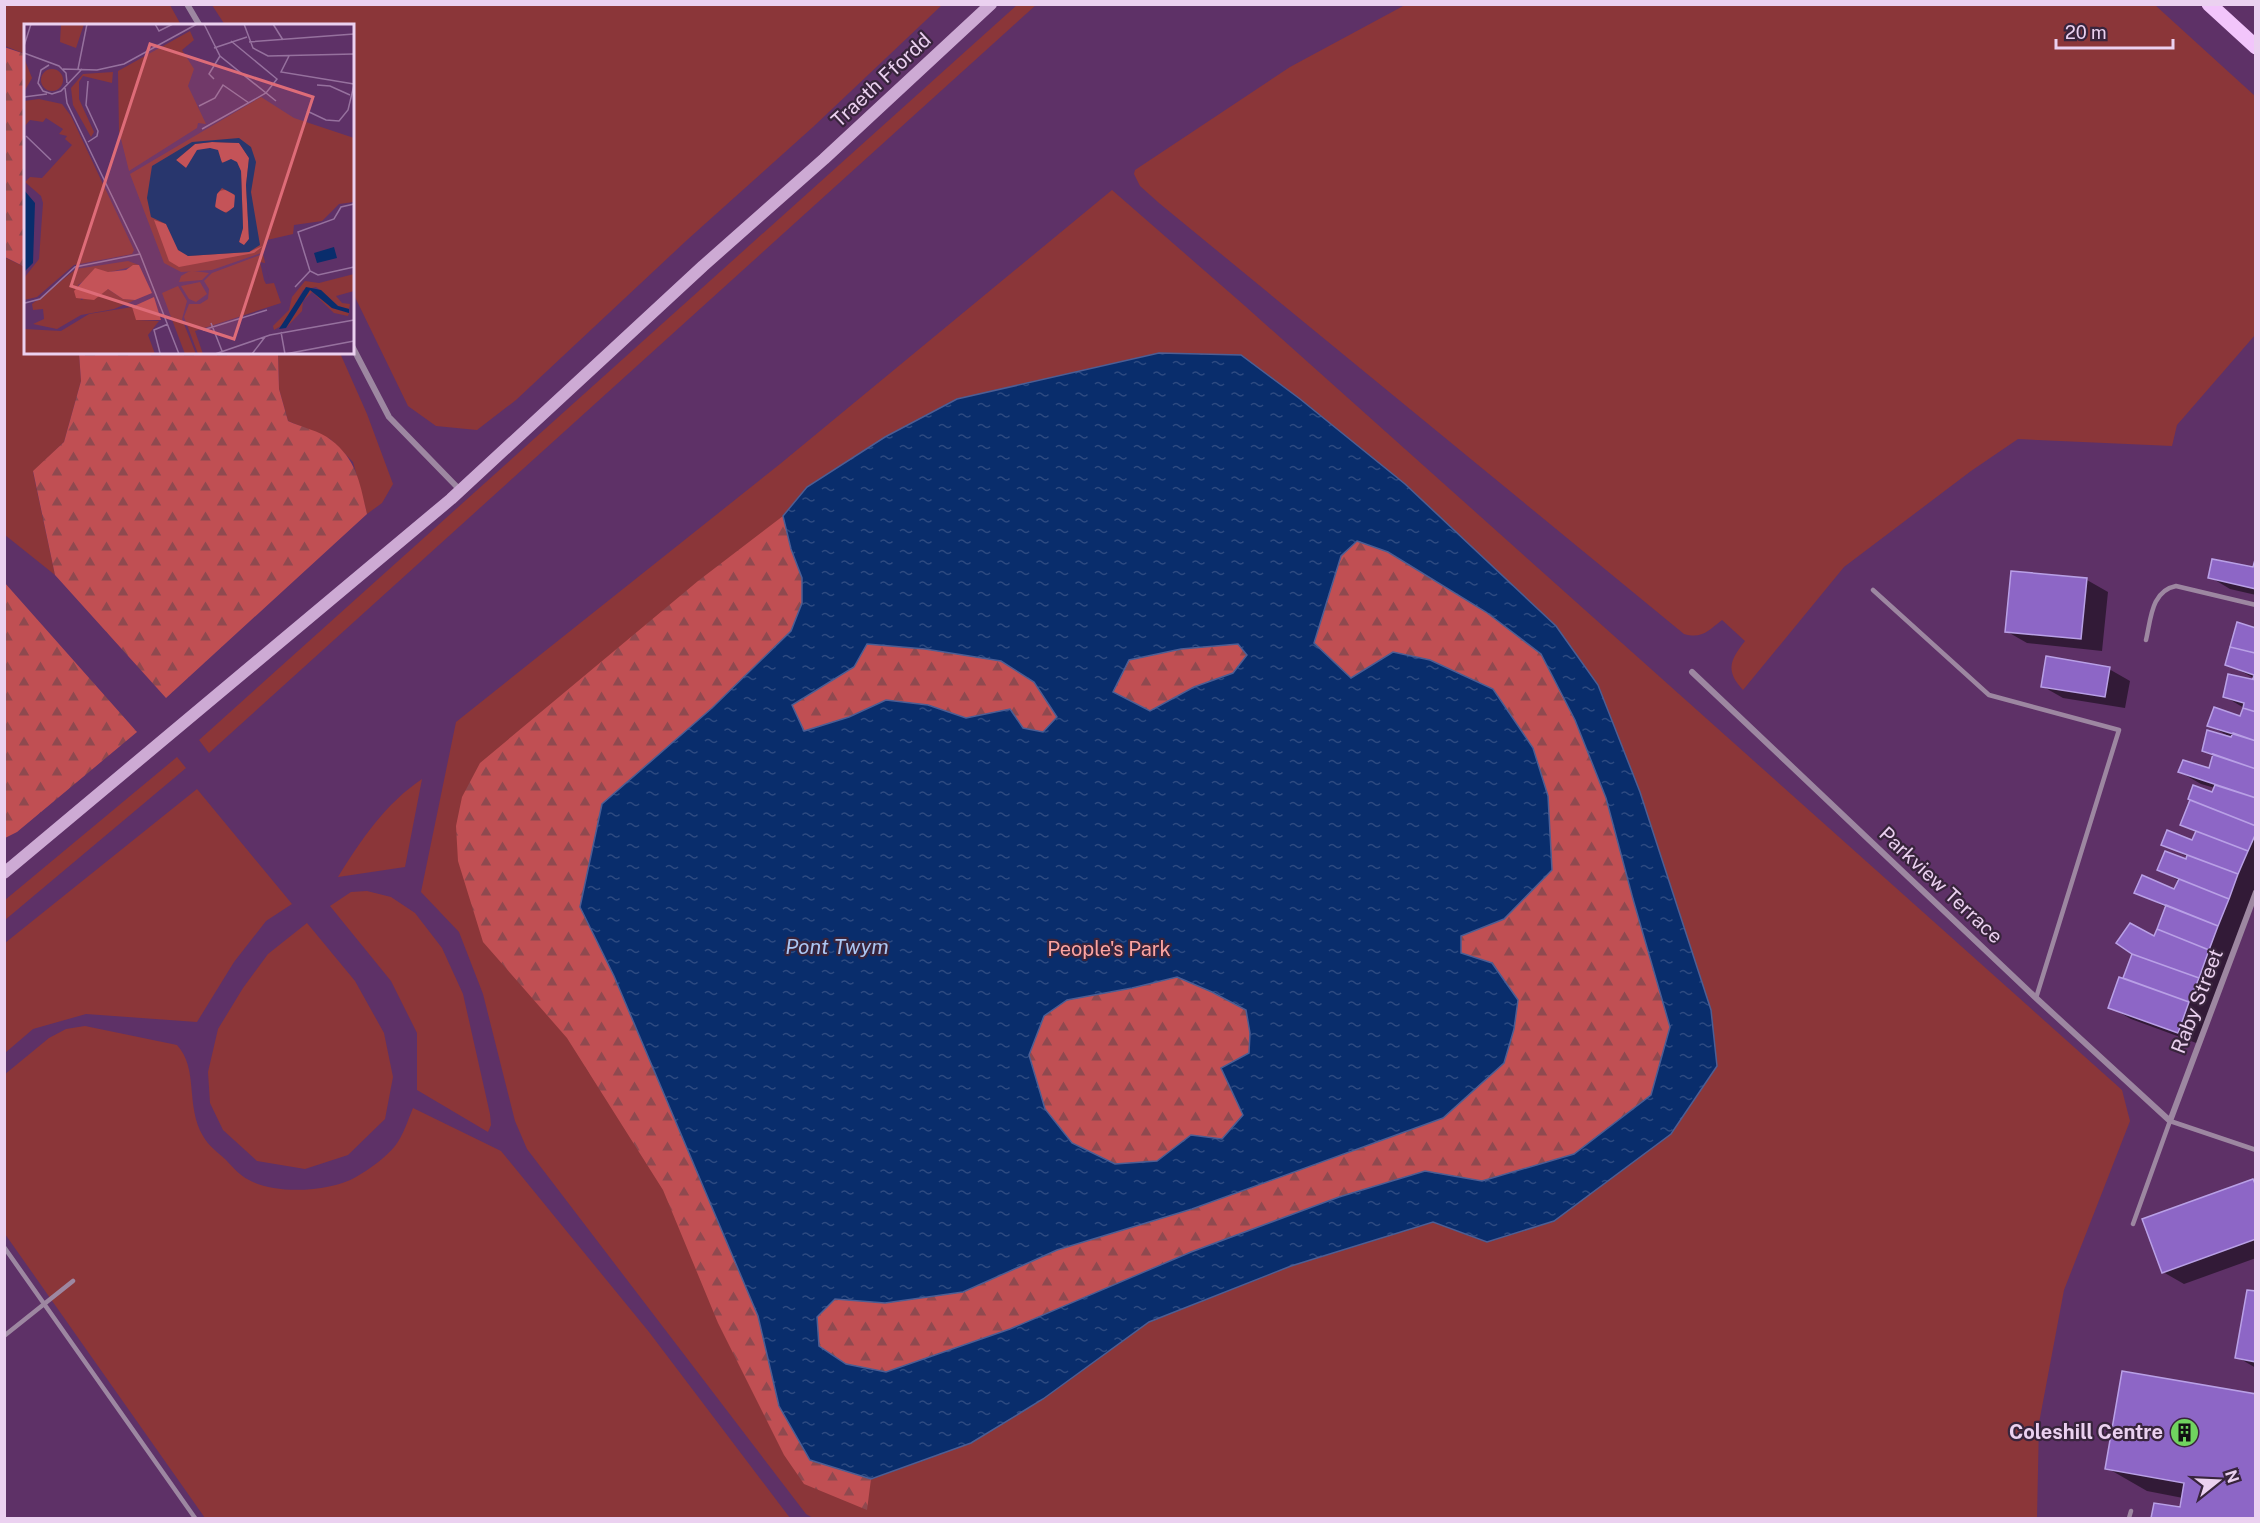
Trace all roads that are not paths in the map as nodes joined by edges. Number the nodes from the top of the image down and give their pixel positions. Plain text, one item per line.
1 (187, 4) edge
2 (991, 4) edge
3 (2209, 4) edge
4 (199, 24) edge
5 (2256, 47) edge
6 (354, 350) edge
7 (461, 490) junction
8 (1873, 590) dead end
9 (2256, 604) edge
10 (2146, 640) dead end
11 (1692, 672) dead end
12 (4, 873) edge
13 (2256, 892) edge
14 (2036, 998) junction
15 (2170, 1121) junction
16 (2256, 1150) edge
17 (2133, 1224) dead end
18 (4, 1246) edge
19 (73, 1281) dead end
20 (44, 1304) junction
21 (4, 1336) edge
22 (2131, 1511) dead end
23 (195, 1518) edge
24 (2129, 1518) edge

1 - 4 street
2 - 7 main road, Traeth Ffordd
3 - 5 main road
6 - 7 street
7 - 12 main road, Traeth Ffordd
8 - 14 lane
9 - 10 lane
11 - 14 street, Parkview Terrace
13 - 15 street, Raby Street
14 - 15 street, Parkview Terrace
15 - 16 lane
15 - 17 lane
18 - 20 lane
19 - 20 lane
20 - 21 lane
20 - 23 lane
22 - 24 lane

